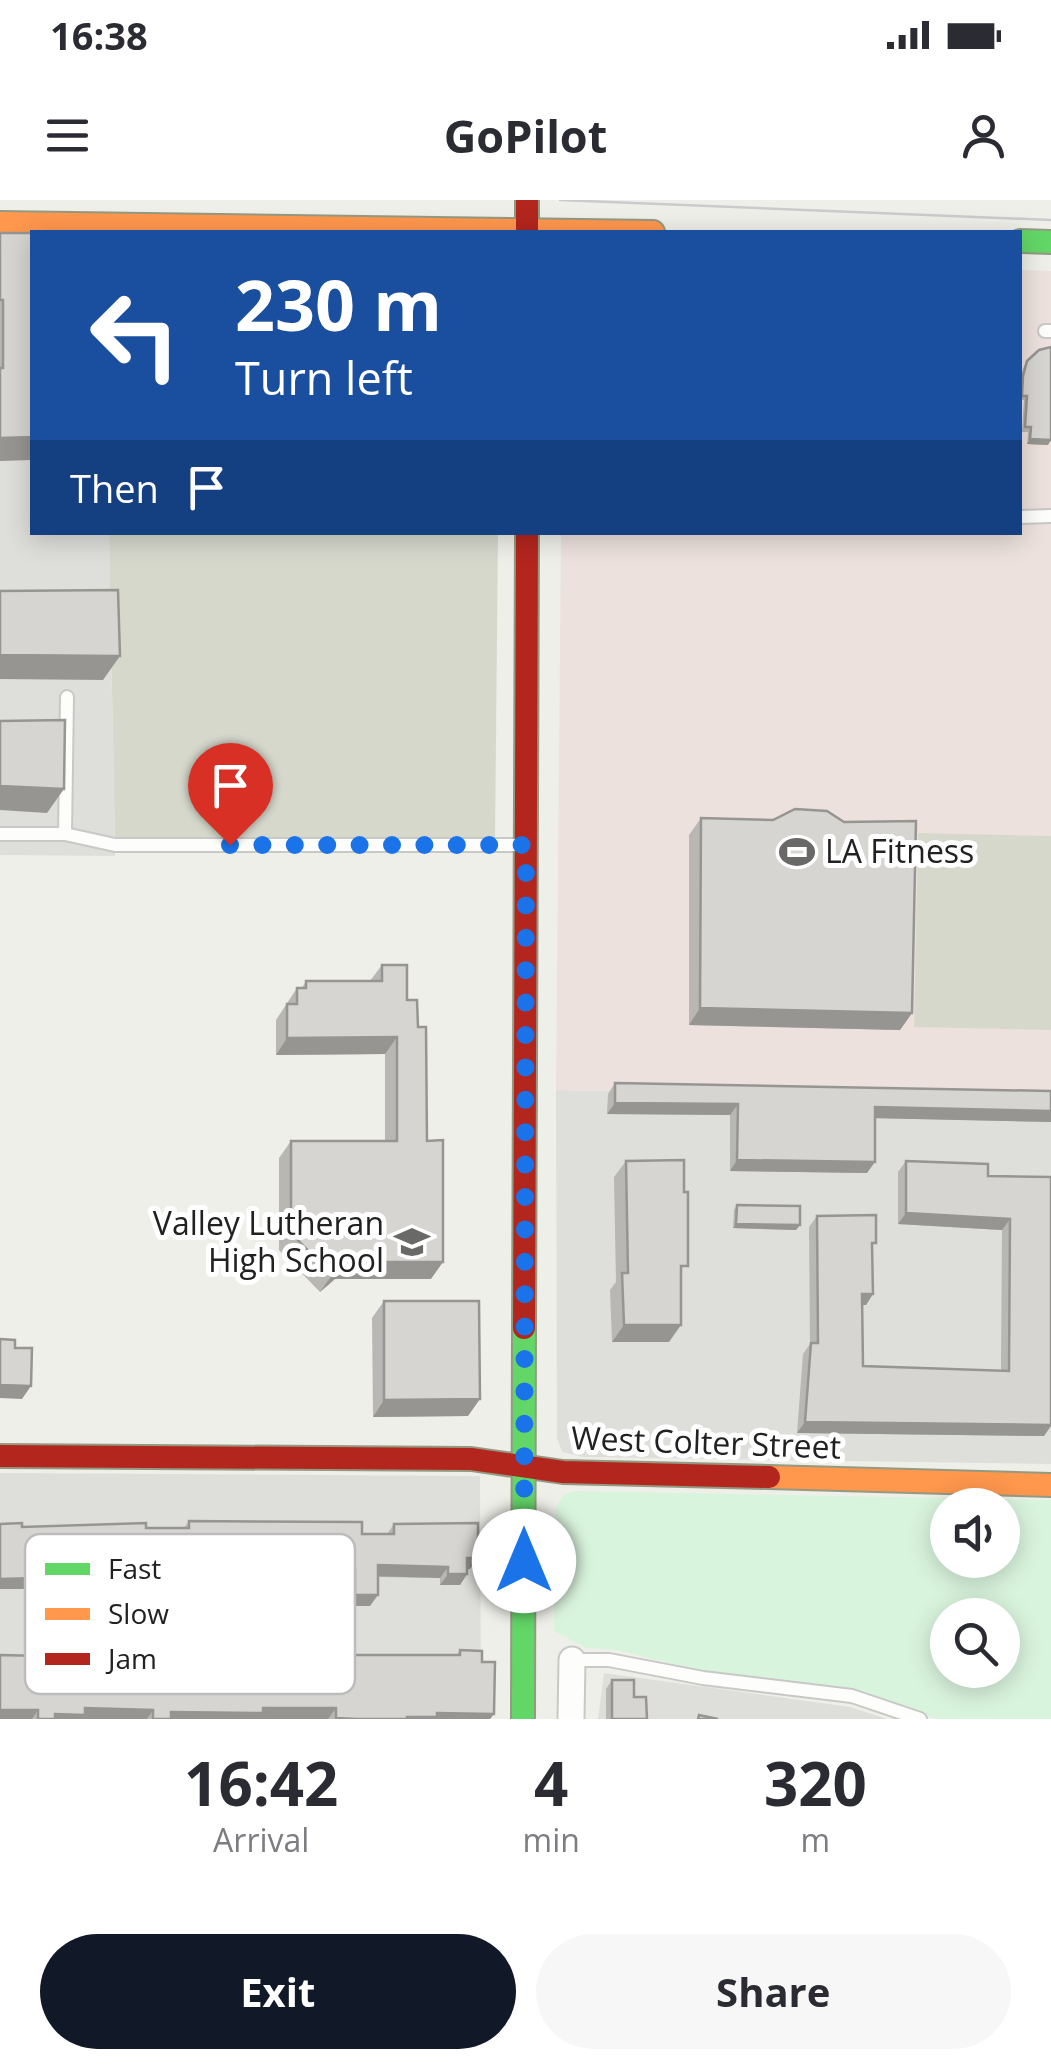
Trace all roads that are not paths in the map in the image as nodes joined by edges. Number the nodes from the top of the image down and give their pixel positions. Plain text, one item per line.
1 (527, 200) edge
2 (0, 223) edge
3 (335, 230) edge
4 (527, 230) edge
5 (1022, 240) edge
6 (1051, 242) edge
7 (1051, 516) edge
8 (1022, 517) edge
9 (527, 535) edge
10 (67, 696) dead end
11 (0, 834) edge
12 (65, 834) junction
13 (526, 845) junction
14 (0, 1456) edge
15 (524, 1467) junction
16 (1051, 1485) edge
17 (572, 1660) joint
18 (523, 1719) edge
19 (571, 1719) edge
20 (920, 1719) edge

1 - 4 main road
2 - 3 main road
5 - 6 main road
7 - 8 lane
9 - 13 main road
10 - 12 lane
11 - 12 lane
12 - 13 lane
13 - 15 main road
14 - 15 main road, West Colter Street
15 - 16 main road, West Colter Street
15 - 18 main road
17 - 19 street
17 - 20 lane

